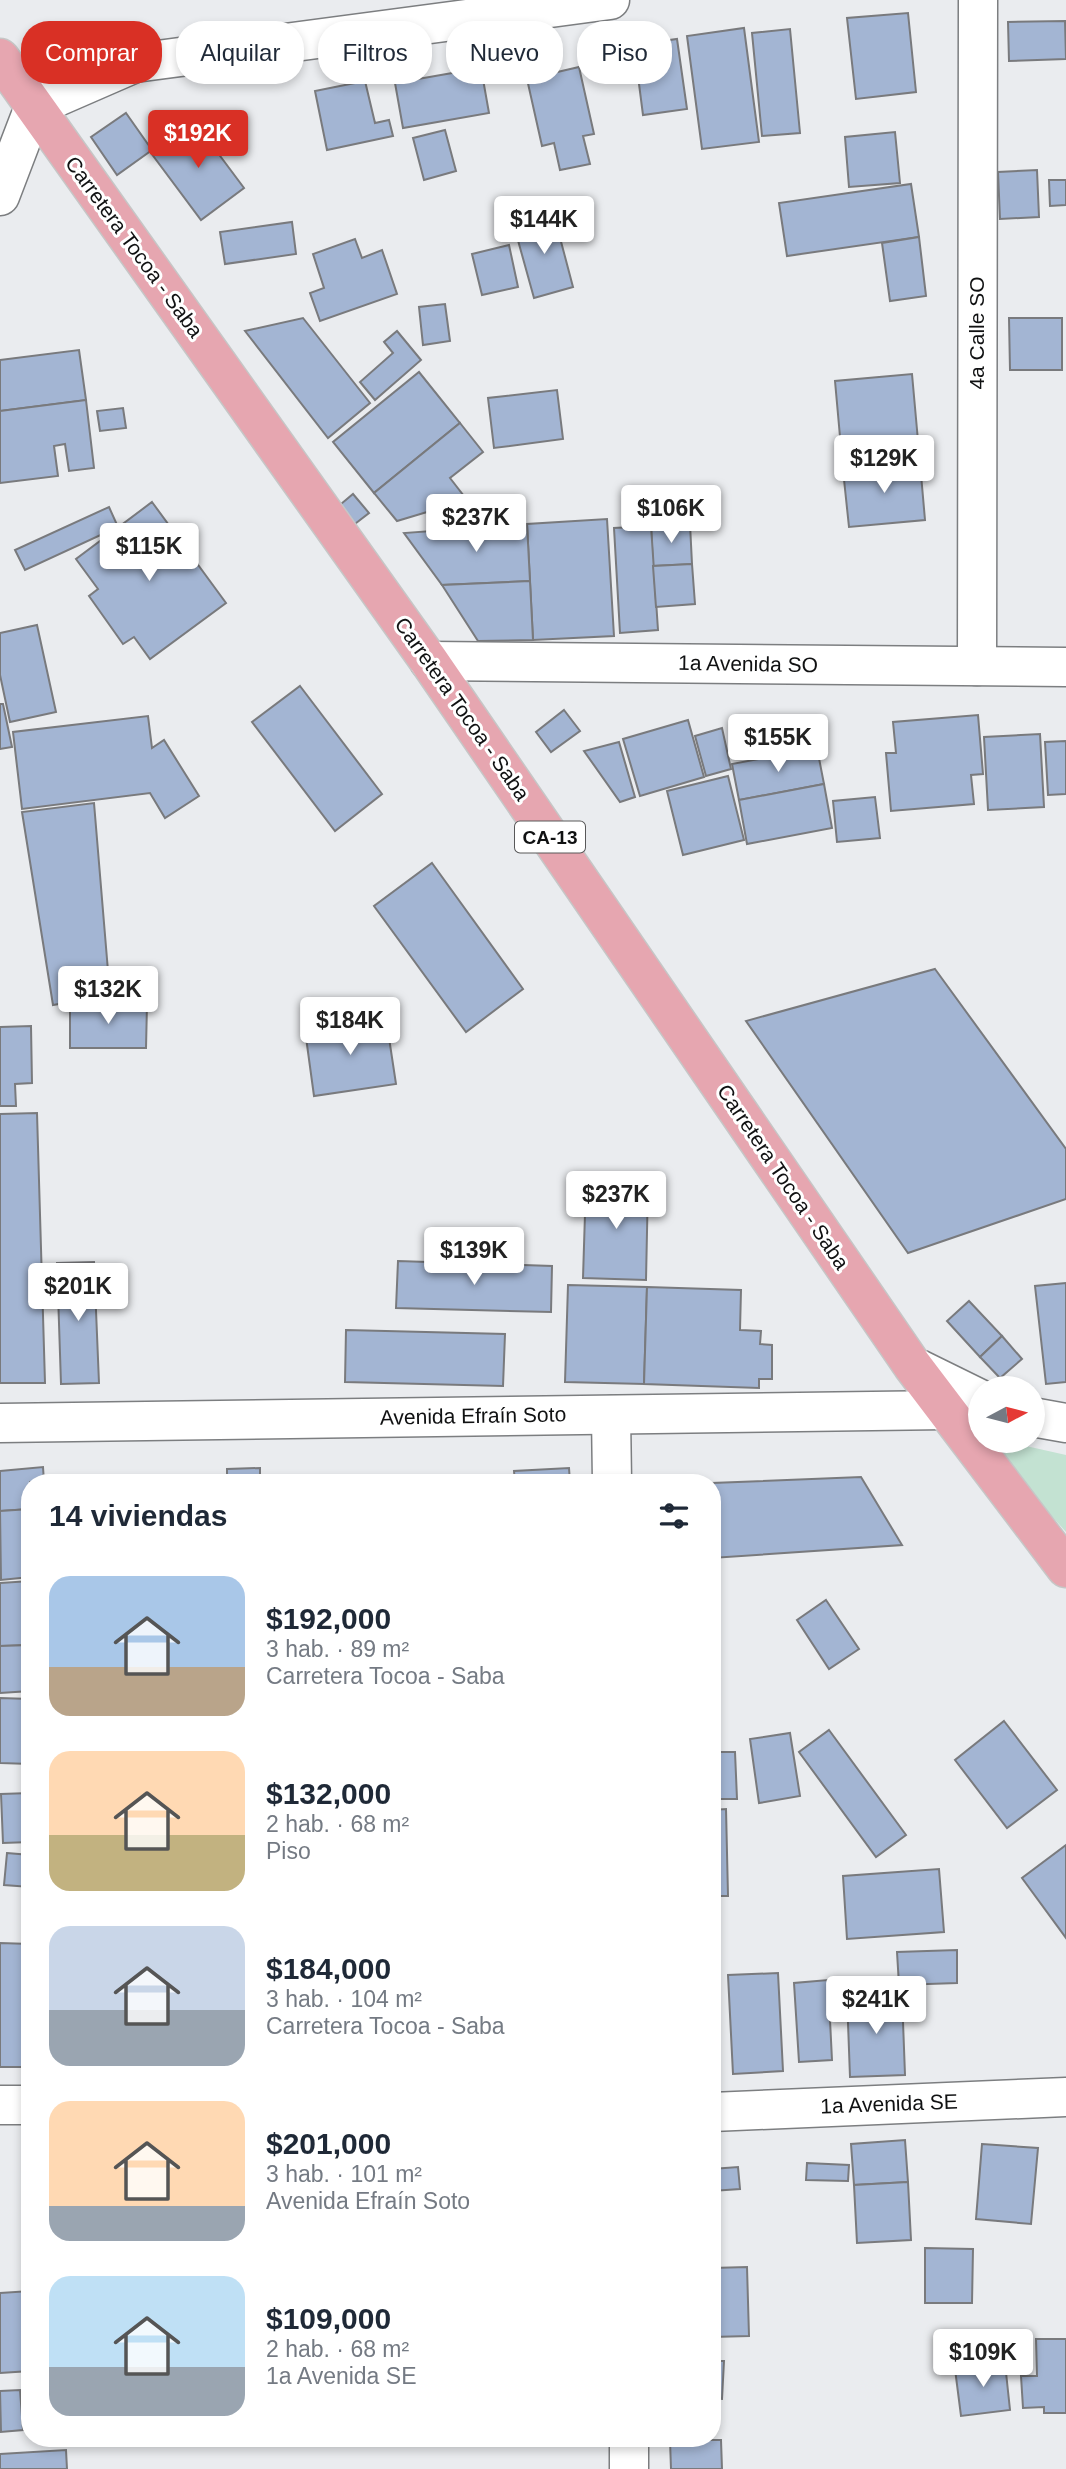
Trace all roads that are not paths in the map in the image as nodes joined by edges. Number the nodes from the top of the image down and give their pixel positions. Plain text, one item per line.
1 (610, 0) edge
2 (978, 0) edge
3 (0, 58) edge
4 (34, 107) junction
5 (0, 196) edge
6 (429, 661) junction
7 (977, 666) junction
8 (1066, 667) edge
9 (963, 1405) edge
10 (611, 1415) junction
11 (1045, 1419) edge
12 (0, 1423) edge
13 (1066, 1423) edge
14 (612, 1474) edge
15 (1066, 1567) edge
16 (1066, 2097) edge
17 (0, 2105) edge
18 (21, 2105) edge
19 (721, 2112) edge
20 (629, 2447) edge
21 (629, 2469) edge

1 - 4 street
2 - 7 street, 4a Calle SO
3 - 4 main road, Carretera Tocoa - Saba / CA-13
4 - 5 street
4 - 6 main road, Carretera Tocoa - Saba / CA-13
6 - 7 street, 1a Avenida SO
6 - 9 main road, Carretera Tocoa - Saba / CA-13
7 - 8 street, 1a Avenida SO
9 - 10 street, Avenida Efraín Soto
9 - 15 main road, Carretera Tocoa - Saba / CA-13
10 - 12 street, Avenida Efraín Soto
10 - 14 street
11 - 13 street
16 - 19 street, 1a Avenida SE
17 - 18 street
20 - 21 street

